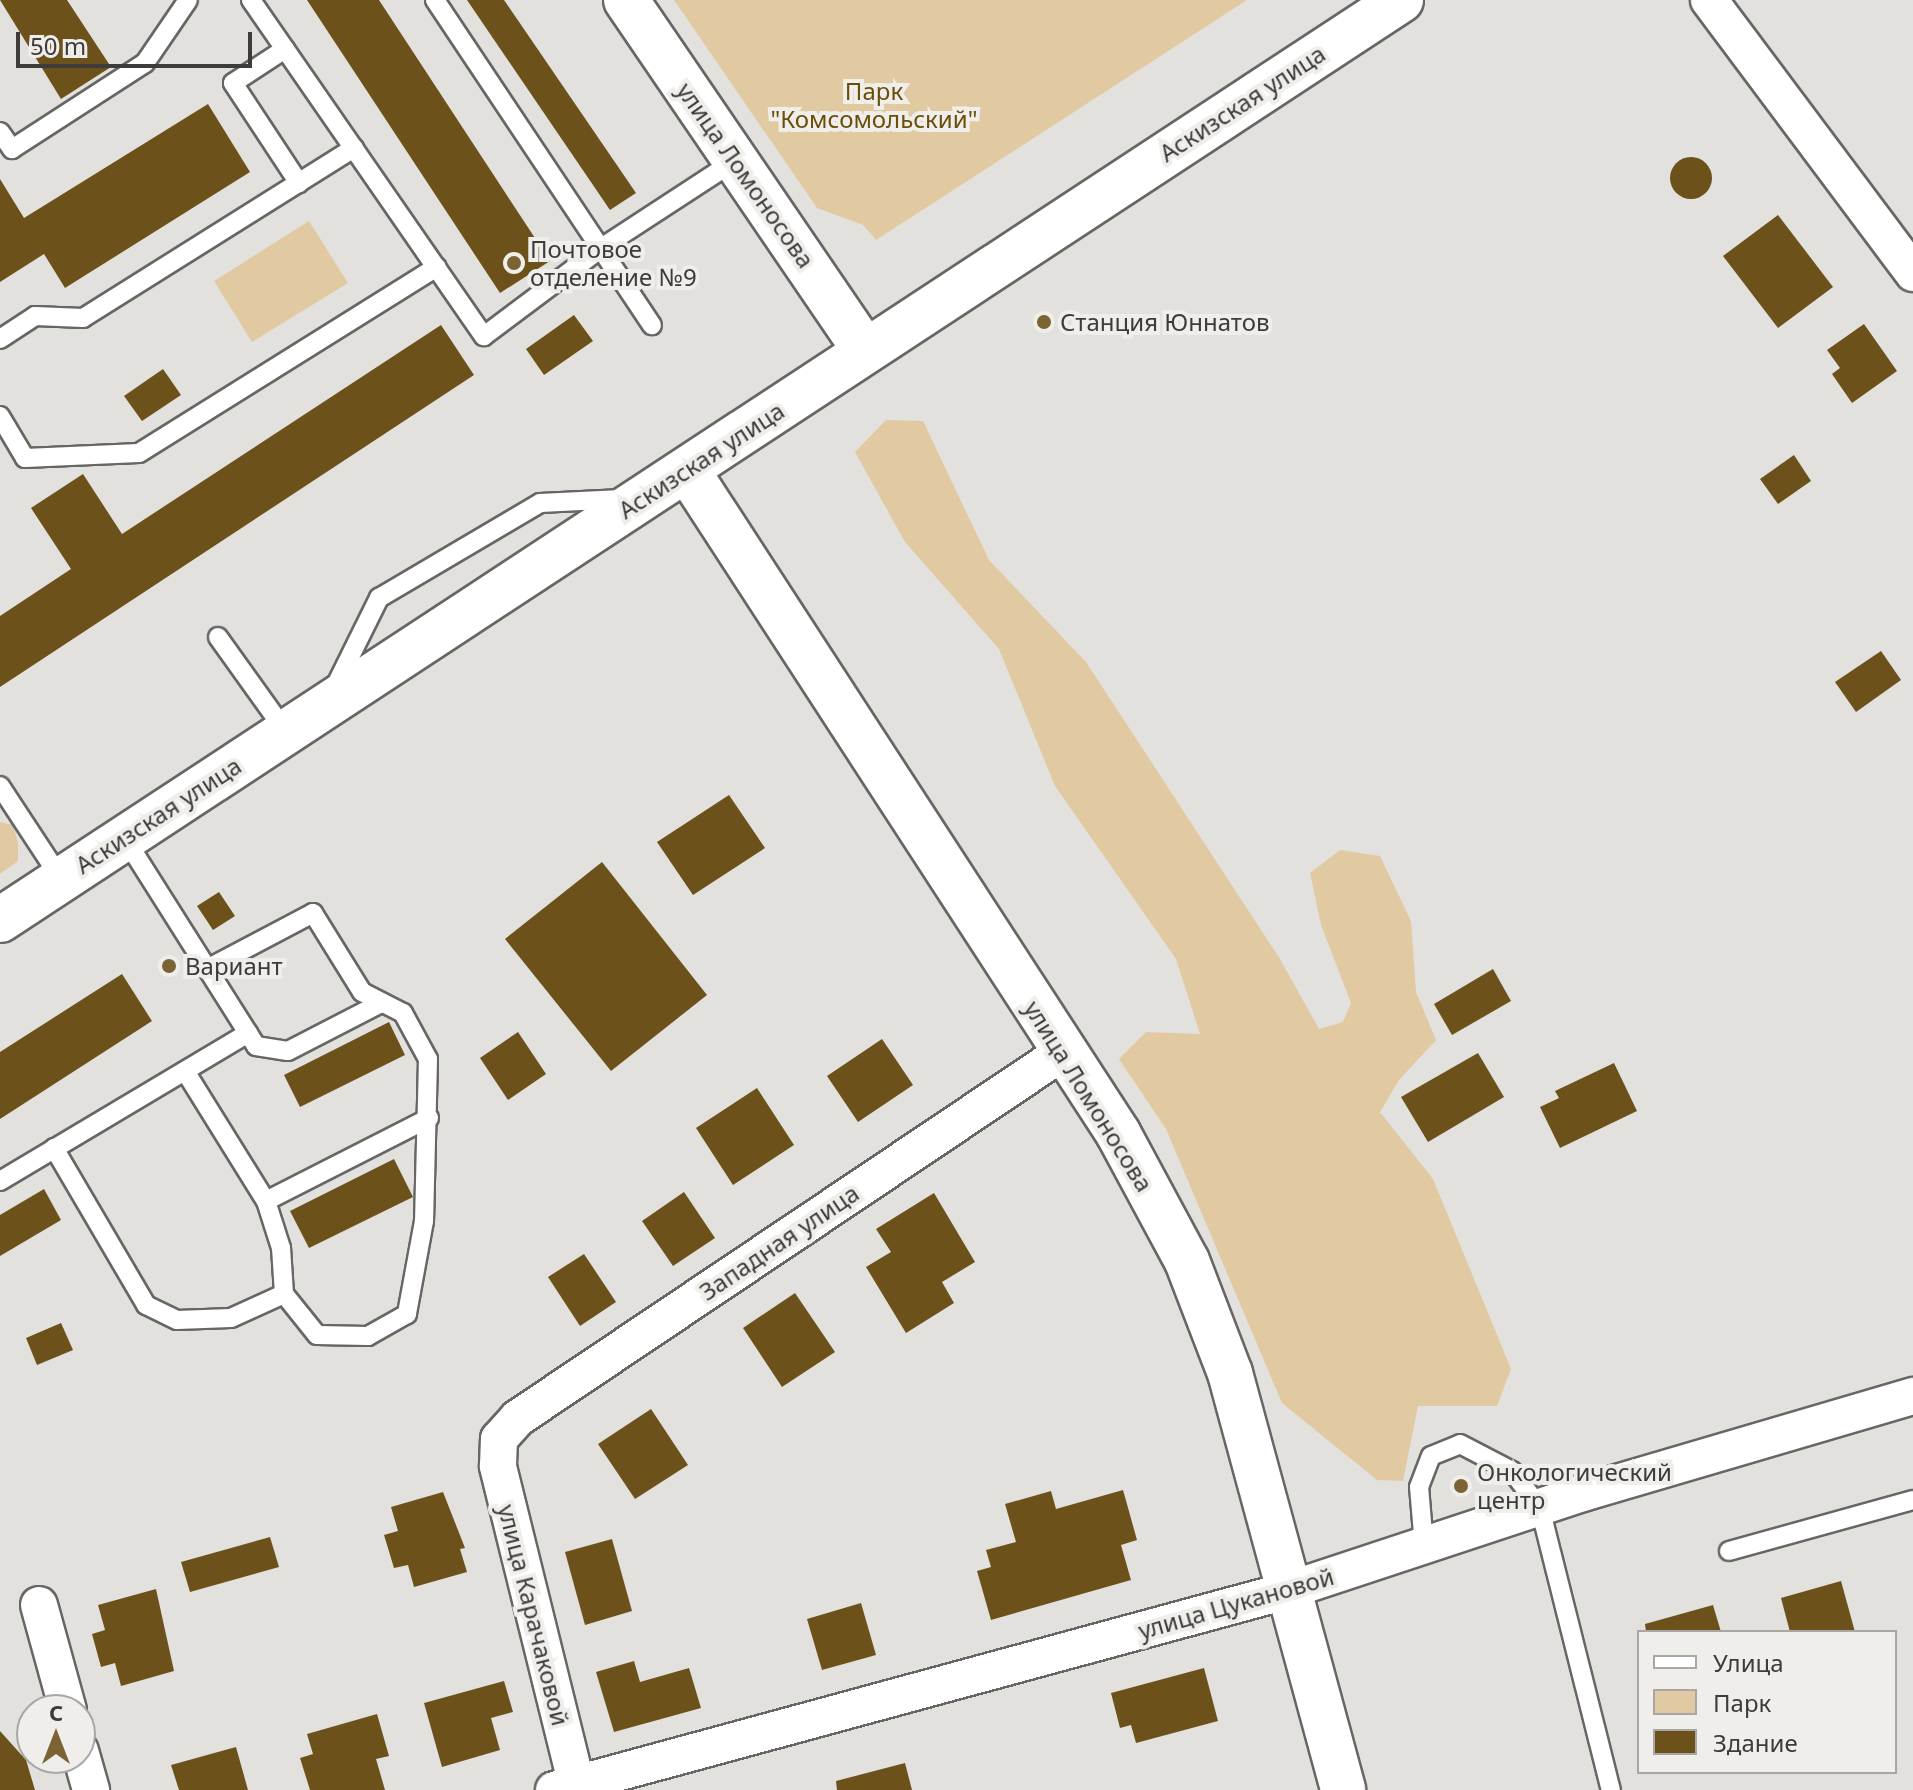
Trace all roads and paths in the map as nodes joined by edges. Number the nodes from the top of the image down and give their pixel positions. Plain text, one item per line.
1 (188, 0) edge
2 (251, 0) edge
3 (435, 0) edge
4 (626, 0) edge
5 (1401, 0) edge
6 (1709, 0) edge
7 (285, 49) junction
8 (0, 132) edge
9 (354, 148) junction
10 (736, 160) junction
11 (299, 183) junction
12 (601, 248) junction
13 (437, 267) junction
14 (1913, 273) edge
15 (652, 325) dead end
16 (0, 339) edge
17 (865, 350) junction
18 (0, 416) edge
19 (687, 470) junction
20 (644, 497) junction
21 (218, 637) dead end
22 (326, 705) junction
23 (286, 732) junction
24 (0, 786) edge
25 (124, 837) junction
26 (61, 879) junction
27 (0, 920) edge
28 (207, 969) junction
29 (379, 1004) junction
30 (248, 1033) junction
31 (1063, 1052) junction
32 (185, 1071) junction
33 (429, 1118) junction
34 (54, 1148) junction
35 (0, 1181) edge
36 (266, 1201) junction
37 (284, 1294) junction
38 (1913, 1396) edge
39 (499, 1439) joint
40 (1913, 1500) edge
41 (1540, 1508) junction
42 (1424, 1546) junction
43 (1729, 1551) dead end
44 (1286, 1591) junction
45 (39, 1605) dead end
46 (64, 1694) edge
47 (569, 1788) edge
48 (1343, 1790) edge
49 (1611, 1790) edge

1 - 8 lane
2 - 7 lane
3 - 12 lane
4 - 10 street, улица Ломоносова
5 - 17 street, Аскизская улица
6 - 14 street
7 - 9 lane
7 - 11 lane
9 - 11 lane
9 - 13 lane
10 - 12 lane
10 - 17 street, улица Ломоносова
11 - 16 lane
12 - 13 lane
12 - 15 lane
13 - 18 lane
17 - 19 street, Аскизская улица
19 - 20 street, Аскизская улица
19 - 31 street, улица Ломоносова
20 - 22 street, Аскизская улица
20 - 22 lane
21 - 23 lane
22 - 23 street, Аскизская улица
23 - 25 street, Аскизская улица
24 - 26 lane
25 - 26 street, Аскизская улица
25 - 28 lane
26 - 27 street, Аскизская улица
28 - 29 lane
28 - 30 lane
29 - 30 lane
29 - 33 lane
30 - 32 lane
31 - 39 street, Западная улица
31 - 44 street, улица Ломоносова
32 - 34 lane
32 - 36 lane
33 - 36 lane
33 - 37 lane
34 - 35 lane
34 - 37 lane
36 - 37 lane
38 - 41 street, улица Цукановой
39 - 47 street, улица Карачаковой
40 - 43 lane
41 - 42 street, улица Цукановой
41 - 42 lane
41 - 49 lane
42 - 44 street, улица Цукановой
44 - 47 street, улица Цукановой
44 - 48 street, улица Ломоносова
45 - 46 street

